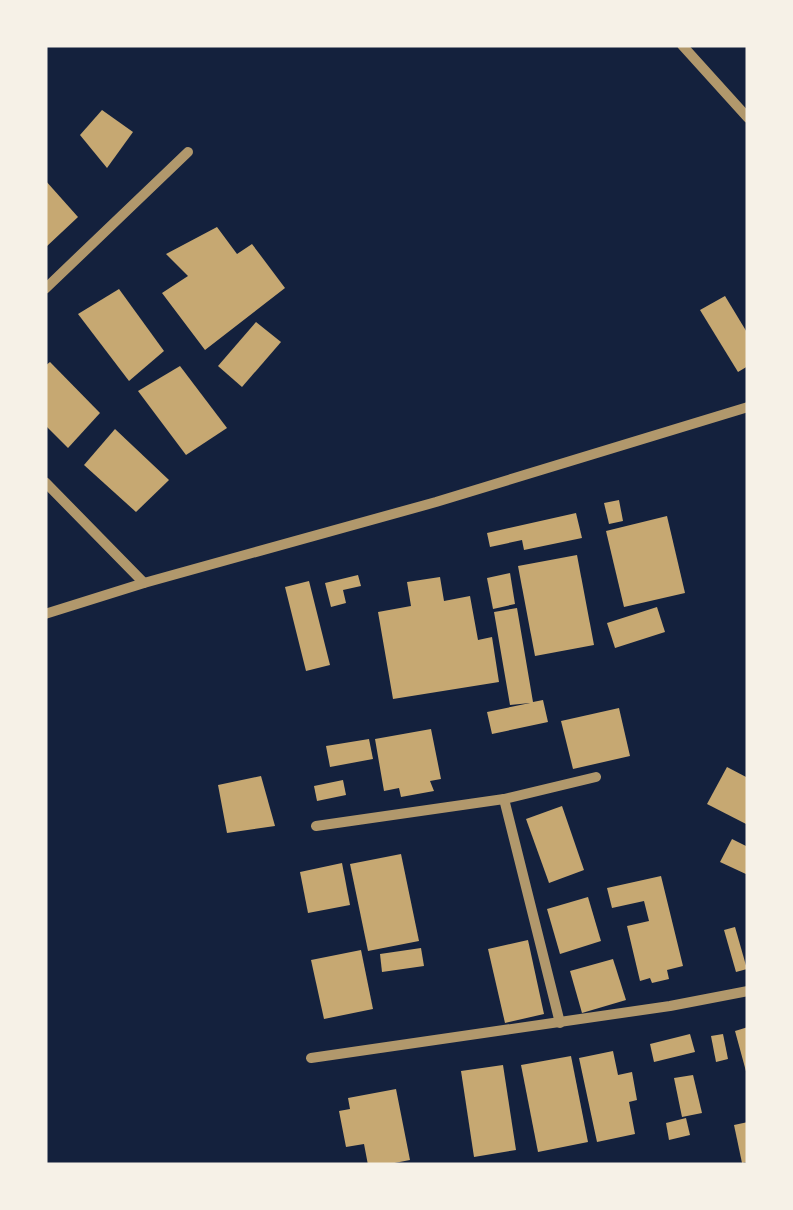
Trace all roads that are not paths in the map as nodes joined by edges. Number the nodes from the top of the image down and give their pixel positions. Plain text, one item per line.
1 (682, 45) edge
2 (748, 118) edge
3 (188, 152) dead end
4 (45, 289) edge
5 (748, 407) edge
6 (45, 482) edge
7 (144, 583) junction
8 (45, 614) edge
9 (596, 777) dead end
10 (504, 799) junction
11 (316, 826) dead end
12 (748, 991) edge
13 (560, 1023) junction
14 (310, 1058) dead end

1 - 2 street
3 - 4 street
5 - 7 street
6 - 7 street
7 - 8 street
9 - 10 street
10 - 11 street
10 - 13 street
12 - 13 street
13 - 14 street

